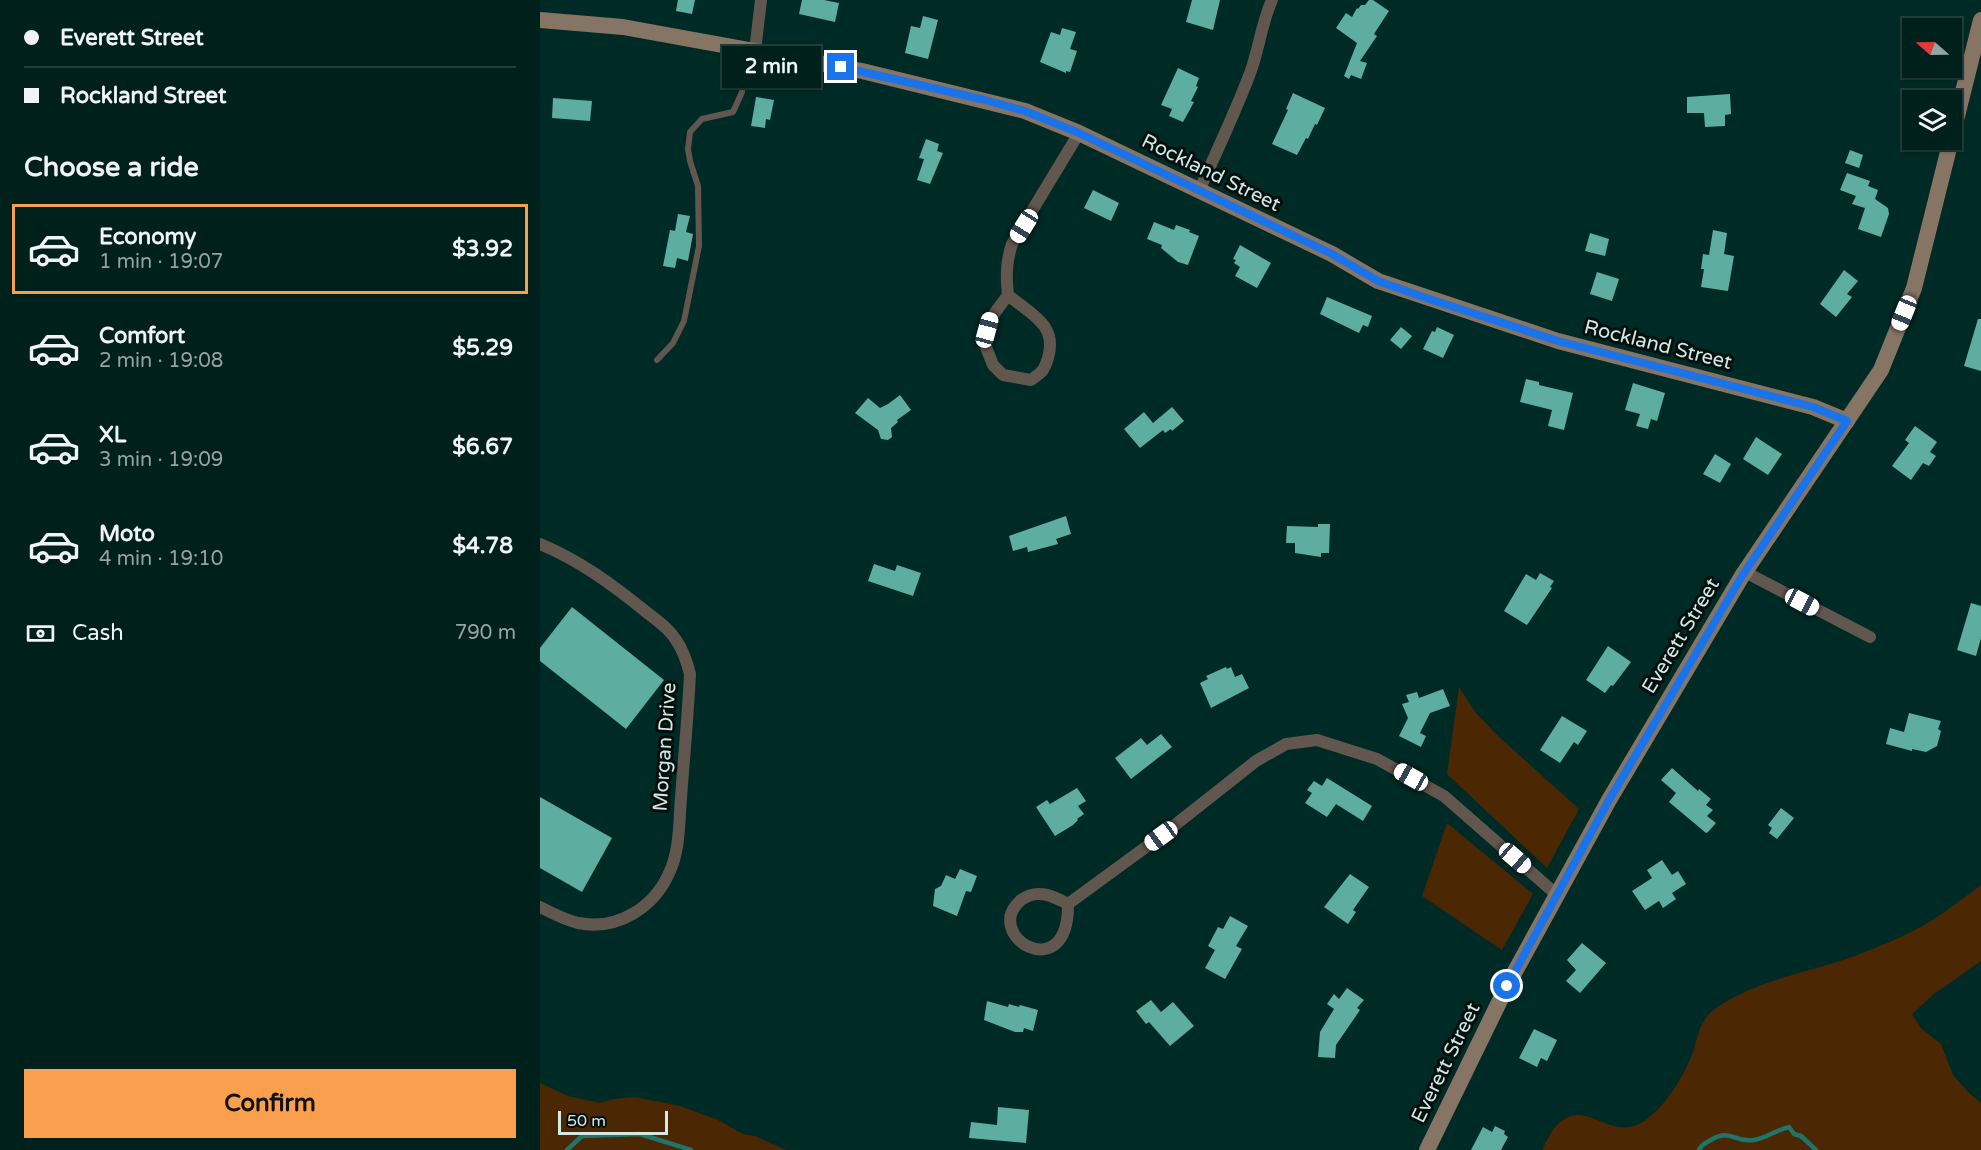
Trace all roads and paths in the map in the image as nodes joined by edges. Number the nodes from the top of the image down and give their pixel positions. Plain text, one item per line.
1 (761, 0) edge
2 (1272, 0) edge
3 (540, 20) edge
4 (1981, 20) edge
5 (749, 50) junction
6 (1962, 95) edge
7 (1079, 133) junction
8 (1948, 150) edge
9 (1199, 191) junction
10 (1008, 295) junction
11 (657, 360) dead end
12 (1847, 421) junction
13 (540, 543) edge
14 (1745, 572) junction
15 (1870, 637) dead end
16 (1557, 894) junction
17 (1068, 904) junction
18 (540, 907) edge
19 (1427, 1150) edge

1 - 5 street
2 - 9 street
3 - 5 street, Rockland Street
4 - 6 street, Everett Street
5 - 7 street, Rockland Street
5 - 11 lane
7 - 9 street, Rockland Street
7 - 10 street
8 - 12 street, Everett Street
9 - 12 street, Rockland Street
10 - 10 street
12 - 14 street, Everett Street
13 - 18 street, Morgan Drive
14 - 15 street
14 - 16 street, Everett Street
16 - 17 street
16 - 19 street, Everett Street
17 - 17 street

